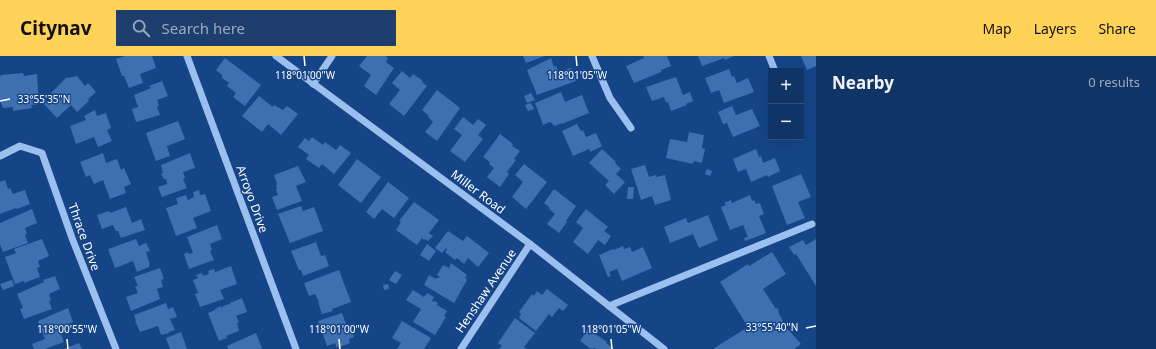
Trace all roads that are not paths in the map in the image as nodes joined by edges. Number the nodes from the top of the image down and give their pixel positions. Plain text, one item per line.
1 (187, 56) edge
2 (276, 56) edge
3 (332, 56) edge
4 (592, 56) edge
5 (769, 56) edge
6 (775, 68) edge
7 (313, 84) junction
8 (631, 128) dead end
9 (0, 156) edge
10 (812, 224) dead end
11 (530, 244) junction
12 (609, 306) junction
13 (116, 349) edge
14 (296, 349) edge
15 (461, 349) edge
16 (664, 349) edge

1 - 14 street, Arroyo Drive
2 - 7 street, Miller Road
3 - 7 street
4 - 8 street
5 - 6 street
7 - 11 street, Miller Road
9 - 13 street, Thrace Drive
10 - 12 street
11 - 12 street, Miller Road
11 - 15 street, Henshaw Avenue
12 - 16 street, Miller Road

